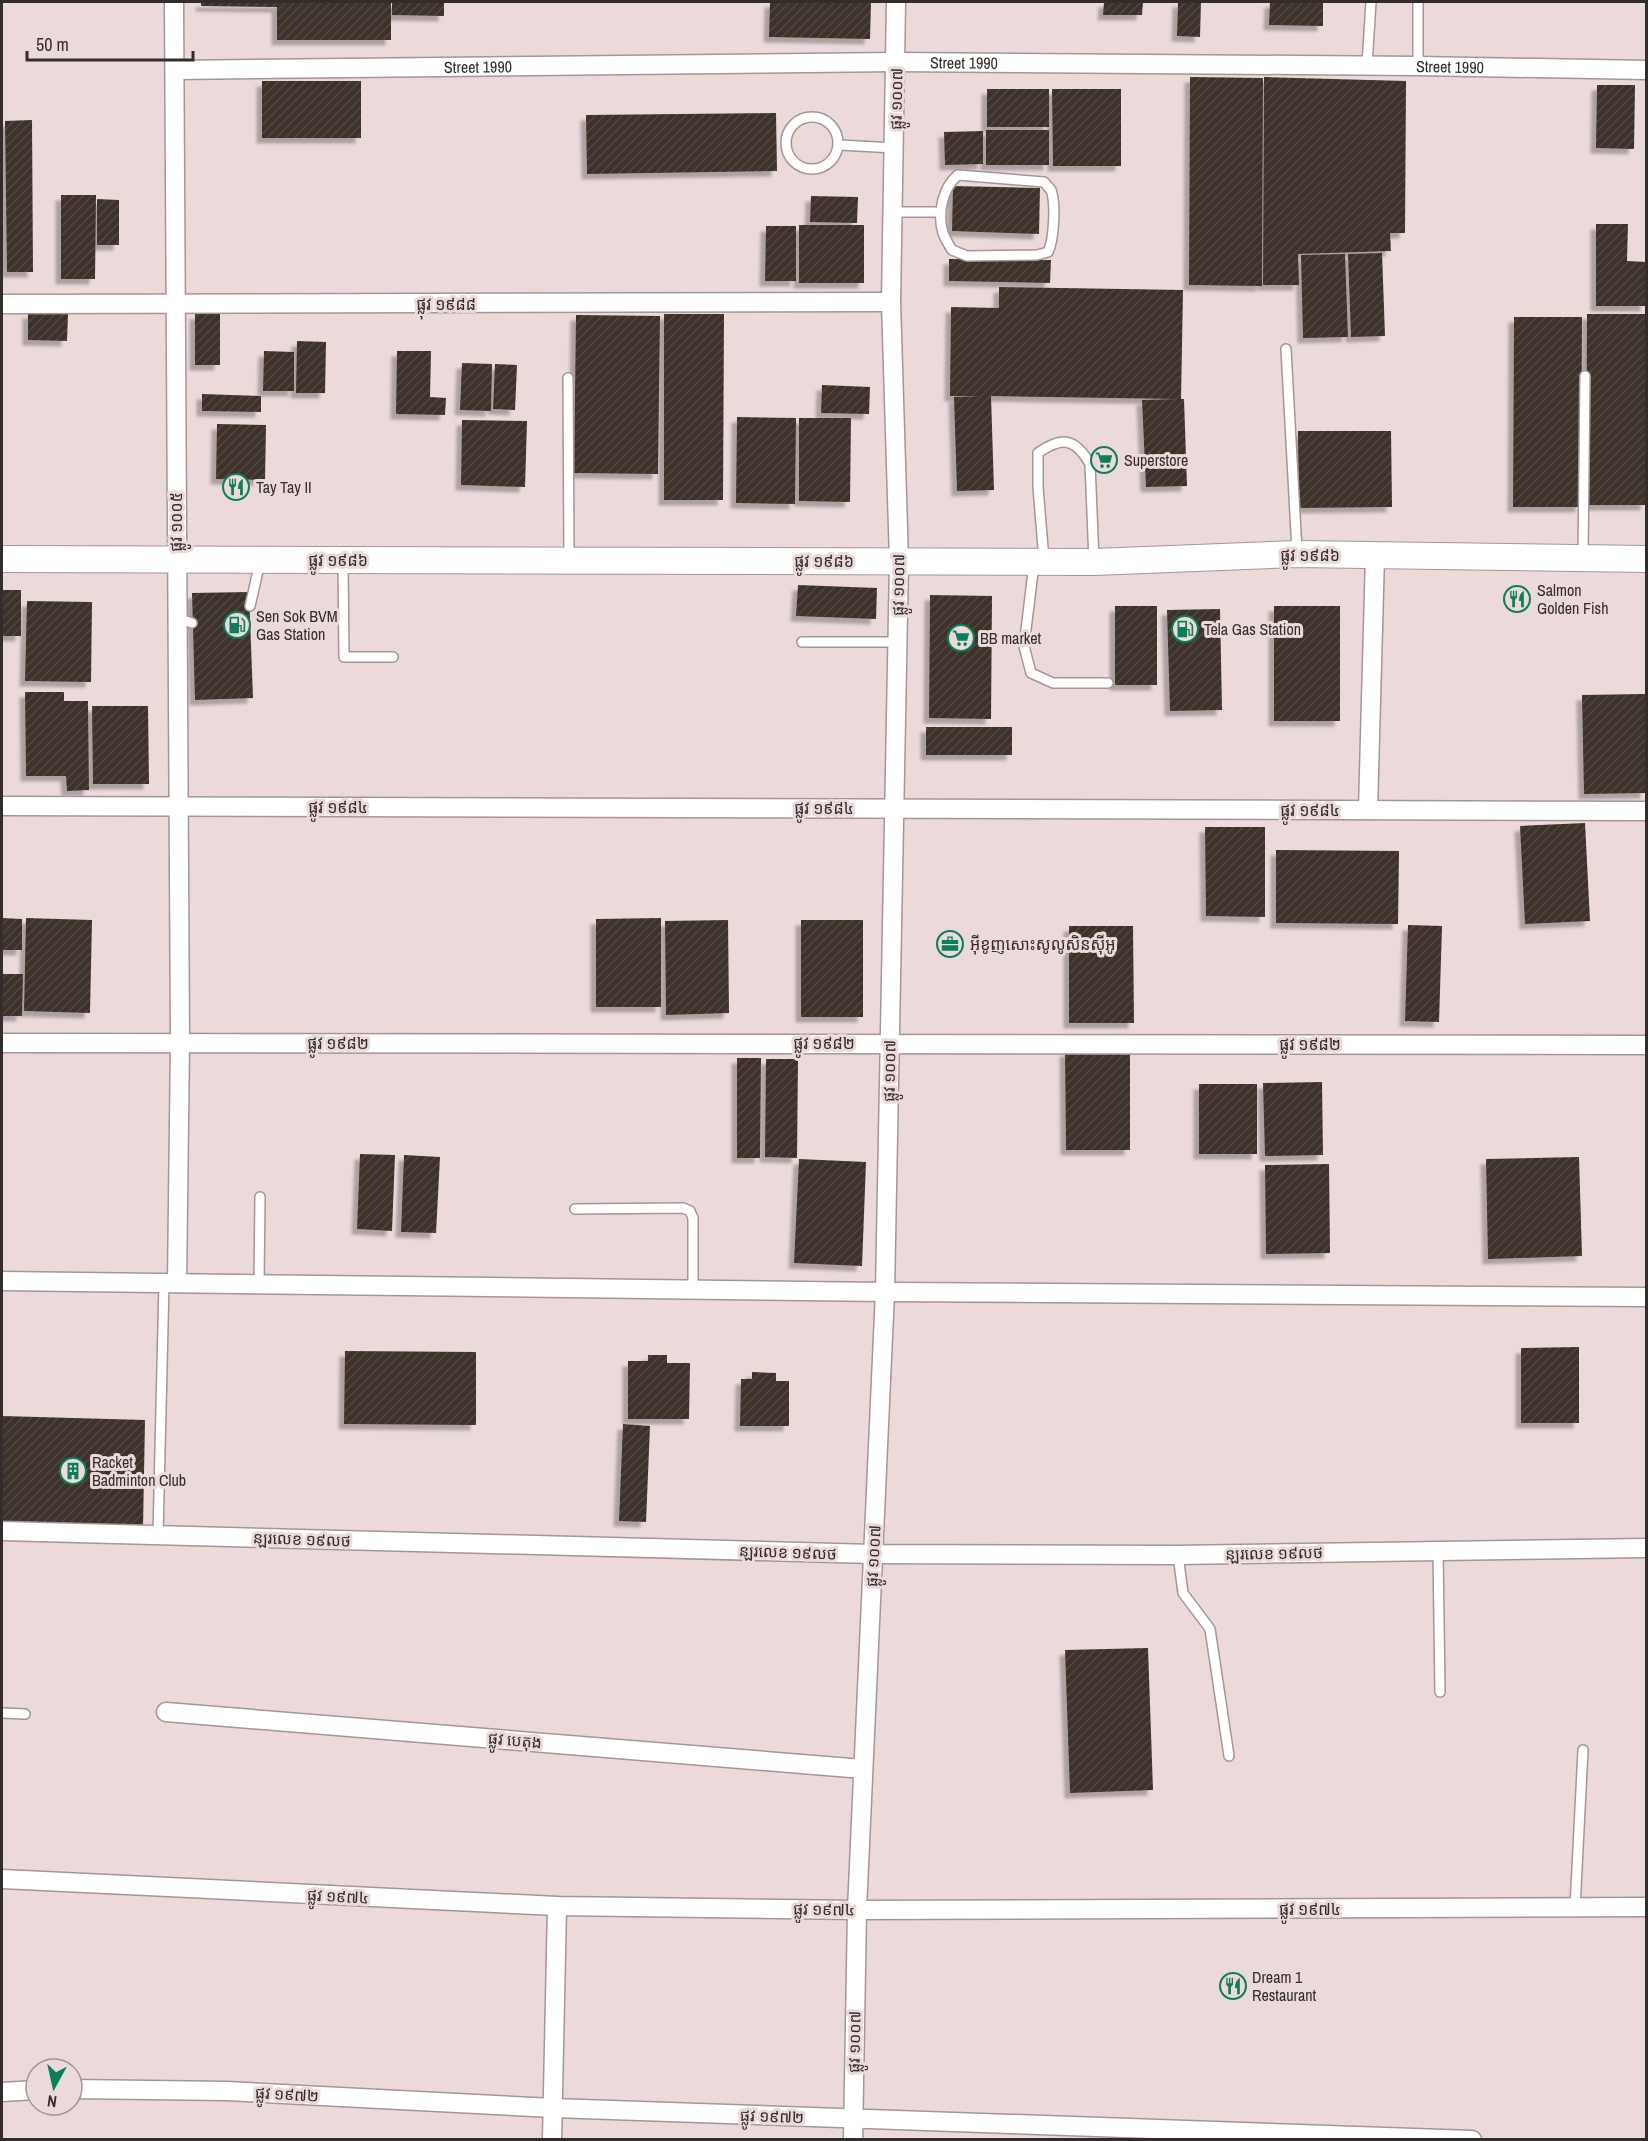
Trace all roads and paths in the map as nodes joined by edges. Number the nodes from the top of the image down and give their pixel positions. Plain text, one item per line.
1 (174, 2) edge
2 (896, 2) edge
3 (1371, 2) edge
4 (1418, 2) edge
5 (897, 62) junction
6 (1367, 65) junction
7 (1418, 66) junction
8 (175, 70) junction
9 (1647, 70) edge
10 (839, 145) junction
11 (895, 148) junction
12 (894, 212) junction
13 (940, 212) junction
14 (891, 302) junction
15 (2, 304) edge
16 (175, 305) junction
17 (1286, 349) dead end
18 (1584, 376) dead end
19 (568, 378) dead end
20 (1297, 554) junction
21 (1375, 555) junction
22 (1583, 558) junction
23 (2, 559) edge
24 (176, 559) junction
25 (1647, 559) edge
26 (261, 560) junction
27 (342, 560) junction
28 (568, 561) junction
29 (899, 561) junction
30 (1039, 562) junction
31 (1094, 562) junction
32 (250, 606) dead end
33 (802, 642) dead end
34 (897, 642) junction
35 (393, 657) dead end
36 (1108, 683) dead end
37 (2, 806) edge
38 (178, 806) junction
39 (894, 809) junction
40 (1368, 810) junction
41 (1647, 811) edge
42 (2, 1043) edge
43 (180, 1043) junction
44 (890, 1043) junction
45 (1647, 1045) edge
46 (260, 1197) dead end
47 (575, 1209) dead end
48 (2, 1281) edge
49 (171, 1283) junction
50 (260, 1284) junction
51 (693, 1290) junction
52 (885, 1292) junction
53 (1647, 1297) edge
54 (2, 1531) edge
55 (158, 1534) junction
56 (1647, 1548) edge
57 (1438, 1550) junction
58 (873, 1554) junction
59 (1178, 1555) junction
60 (1440, 1692) dead end
61 (166, 1712) dead end
62 (2, 1713) edge
63 (25, 1714) dead end
64 (1583, 1750) dead end
65 (1228, 1756) dead end
66 (863, 1769) junction
67 (2, 1879) edge
68 (557, 1906) junction
69 (1647, 1907) edge
70 (1575, 1908) junction
71 (857, 1910) junction
72 (84, 2089) edge
73 (24, 2090) edge
74 (2, 2091) edge
75 (553, 2108) junction
76 (852, 2118) junction
77 (552, 2139) edge
78 (853, 2139) edge
79 (1472, 2139) edge

1 - 8 street, ផ្លូវ ១០០៥
2 - 5 street, ផ្លូវ ១០០៧
3 - 6 lane
4 - 7 lane
5 - 6 street, Street 1990
5 - 8 street, Street 1990
5 - 11 street, ផ្លូវ ១០០៧
6 - 7 street, Street 1990
7 - 9 street, Street 1990
8 - 16 street, ផ្លូវ ១០០៥
10 - 10 lane
10 - 11 lane
11 - 12 street, ផ្លូវ ១០០៧
12 - 13 lane
12 - 14 street, ផ្លូវ ១០០៧
13 - 13 lane
14 - 16 street, ផ្លុវ ១៩៨៨
14 - 29 street, ផ្លូវ ១០០៧
15 - 16 street, ផ្លុវ ១៩៨៨
16 - 24 street, ផ្លូវ ១០០៥
17 - 20 lane
18 - 22 lane
19 - 28 lane
20 - 21 main road, ផ្លូវ ១៩៨៦
20 - 31 main road, ផ្លូវ ១៩៨៦
21 - 22 main road, ផ្លូវ ១៩៨៦
21 - 40 street
22 - 25 main road, ផ្លូវ ១៩៨៦
23 - 24 main road, ផ្លូវ ១៩៨៦
24 - 26 main road, ផ្លូវ ១៩៨៦
24 - 38 street, ផ្លូវ ១០០៥
26 - 27 main road, ផ្លូវ ១៩៨៦
26 - 32 lane
27 - 28 main road, ផ្លូវ ១៩៨៦
27 - 35 lane
28 - 29 main road, ផ្លូវ ១៩៨៦
29 - 30 main road, ផ្លូវ ១៩៨៦
29 - 34 street, ផ្លូវ ១០០៧
30 - 31 main road, ផ្លូវ ១៩៨៦
30 - 31 lane
30 - 36 lane
33 - 34 lane
34 - 39 street, ផ្លូវ ១០០៧
37 - 38 street, ផ្លូវ ១៩៨៤
38 - 39 street, ផ្លូវ ១៩៨៤
38 - 43 street, ផ្លូវ ១០០៥
39 - 40 street, ផ្លូវ ១៩៨៤
39 - 44 street, ផ្លូវ ១០០៧
40 - 41 street, ផ្លូវ ១៩៨៤
42 - 43 street, ផ្លូវ ១៩៨២
43 - 44 street, ផ្លូវ ១៩៨២
43 - 49 street, ផ្លូវ ១០០៥
44 - 45 street, ផ្លូវ ១៩៨២
44 - 52 street, ផ្លូវ ១០០៧
46 - 50 lane
47 - 51 lane
48 - 49 street
49 - 50 street
49 - 55 lane
50 - 51 street
51 - 52 street
52 - 53 street
52 - 58 street, ផ្លូវ ១០០៧
54 - 55 street, ន្ឡរលេខ ១៩លថ
55 - 58 street, ន្ឡរលេខ ១៩លថ
56 - 57 street, ន្ឡរលេខ ១៩លថ
57 - 59 street, ន្ឡរលេខ ១៩លថ
57 - 60 lane
58 - 59 street, ន្ឡរលេខ ១៩លថ
58 - 66 street, ផ្លូវ ១០០៧
59 - 65 lane
61 - 66 street, ផ្លូវ បេតុង
62 - 63 lane
64 - 70 lane
66 - 71 street, ផ្លូវ ១០០៧
67 - 68 street, ផ្លូវ ១៩៧៤
68 - 71 street, ផ្លូវ ១៩៧៤
68 - 75 street
69 - 70 street, ផ្លូវ ១៩៧៤
70 - 71 street, ផ្លូវ ១៩៧៤
71 - 76 street, ផ្លូវ ១០០៧
72 - 75 street, ផ្លូវ ១៩៧២
73 - 74 street
75 - 76 street, ផ្លូវ ១៩៧២
75 - 77 street
76 - 78 street, ផ្លូវ ១០០៧
76 - 79 street, ផ្លូវ ១៩៧២

